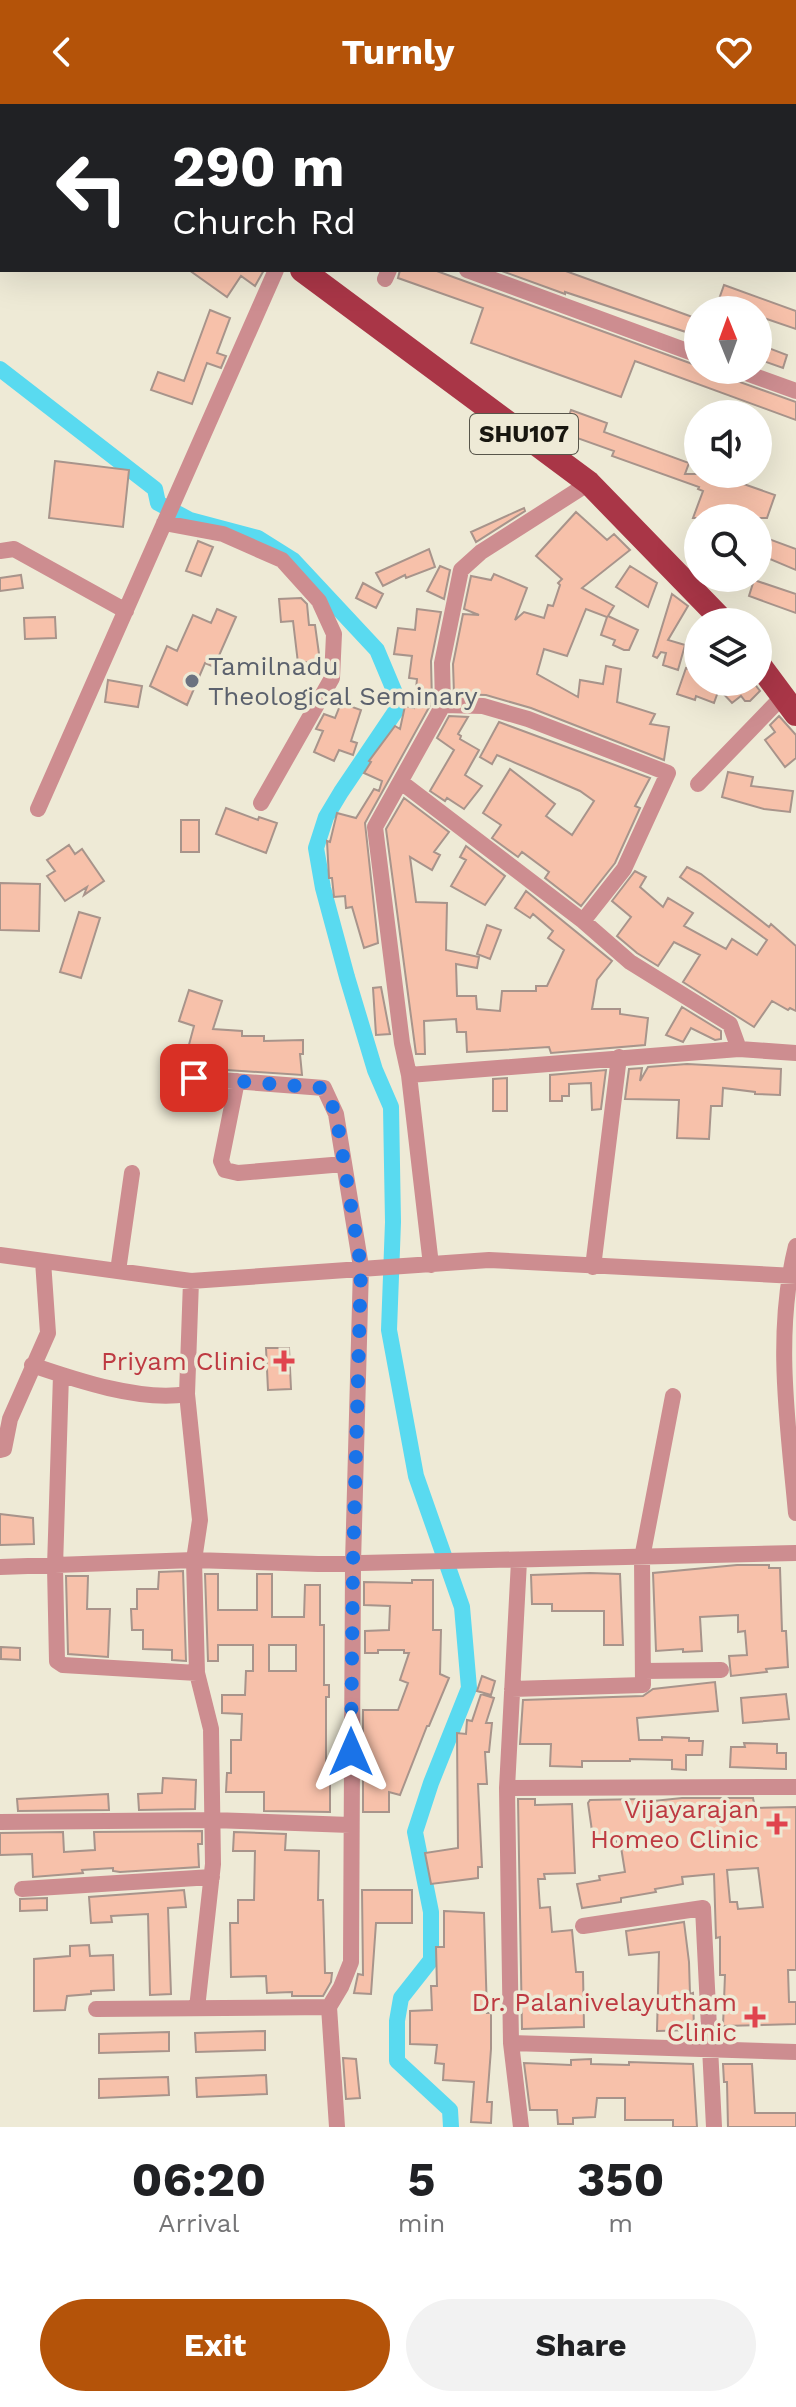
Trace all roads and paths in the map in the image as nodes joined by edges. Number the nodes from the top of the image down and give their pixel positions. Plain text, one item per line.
1 (275, 272) edge
2 (305, 272) edge
3 (472, 272) edge
4 (684, 350) edge
5 (772, 382) edge
6 (796, 391) edge
7 (589, 483) junction
8 (164, 523) junction
9 (0, 551) edge
10 (710, 608) edge
11 (126, 611) junction
12 (772, 682) edge
13 (443, 705) junction
14 (789, 705) edge
15 (401, 782) junction
16 (698, 784) dead end
17 (261, 803) dead end
18 (38, 809) dead end
19 (583, 921) junction
20 (739, 1049) junction
21 (796, 1053) edge
22 (619, 1057) junction
23 (409, 1075) junction
24 (194, 1078) dead end
25 (237, 1081) junction
26 (344, 1164) junction
27 (132, 1173) dead end
28 (796, 1246) edge
29 (0, 1255) edge
30 (43, 1261) junction
31 (431, 1265) junction
32 (361, 1267) junction
33 (593, 1267) junction
34 (118, 1271) junction
35 (792, 1277) edge
36 (191, 1281) junction
37 (789, 1364) edge
38 (32, 1365) junction
39 (61, 1375) junction
40 (187, 1394) junction
41 (673, 1396) dead end
42 (793, 1444) edge
43 (0, 1450) edge
44 (796, 1513) edge
45 (796, 1553) edge
46 (642, 1558) junction
47 (194, 1560) junction
48 (519, 1561) junction
49 (353, 1563) junction
50 (0, 1567) edge
51 (55, 1567) junction
52 (721, 1670) dead end
53 (644, 1671) junction
54 (197, 1673) junction
55 (512, 1689) junction
56 (796, 1787) edge
57 (507, 1788) junction
58 (212, 1820) junction
59 (0, 1822) edge
60 (350, 1825) junction
61 (212, 1877) junction
62 (22, 1889) dead end
63 (583, 1926) dead end
64 (329, 2007) junction
65 (197, 2008) junction
66 (96, 2009) dead end
67 (511, 2043) junction
68 (712, 2051) junction
69 (796, 2052) edge
70 (337, 2127) edge
71 (521, 2127) edge
72 (714, 2127) edge

1 - 8 street
2 - 7 main road, SHU107
3 - 4 street
5 - 6 street
7 - 10 main road, SHU107
7 - 13 street
8 - 11 street
8 - 17 street
9 - 11 street
11 - 18 street
12 - 14 main road
13 - 15 street
13 - 19 street
14 - 16 street
15 - 19 street
15 - 23 street
19 - 20 street
20 - 21 street
20 - 22 street
22 - 23 street
22 - 33 street
23 - 31 street
24 - 25 street
25 - 26 street
25 - 26 street
26 - 32 street
27 - 34 street
28 - 35 street
29 - 30 street
30 - 34 street
30 - 38 street
31 - 32 street
31 - 33 street
32 - 36 street
32 - 49 street
33 - 35 street
34 - 36 street
35 - 37 street
36 - 40 street
37 - 42 street
38 - 39 street
38 - 43 street
39 - 40 street
39 - 51 street
40 - 47 street
41 - 46 street
42 - 44 street
45 - 46 street
46 - 48 street
46 - 53 street
47 - 49 street
47 - 51 street
47 - 54 street
48 - 49 street
48 - 55 street
49 - 60 street
50 - 51 street
51 - 54 street
52 - 53 street
53 - 55 street
54 - 58 street
55 - 57 street
56 - 57 street
57 - 67 street
58 - 59 street
58 - 60 street
58 - 61 street
60 - 64 street
61 - 62 street
61 - 65 street
63 - 68 street
64 - 65 street
64 - 70 street
65 - 66 street
67 - 68 street
67 - 71 street
68 - 69 street
68 - 72 street

